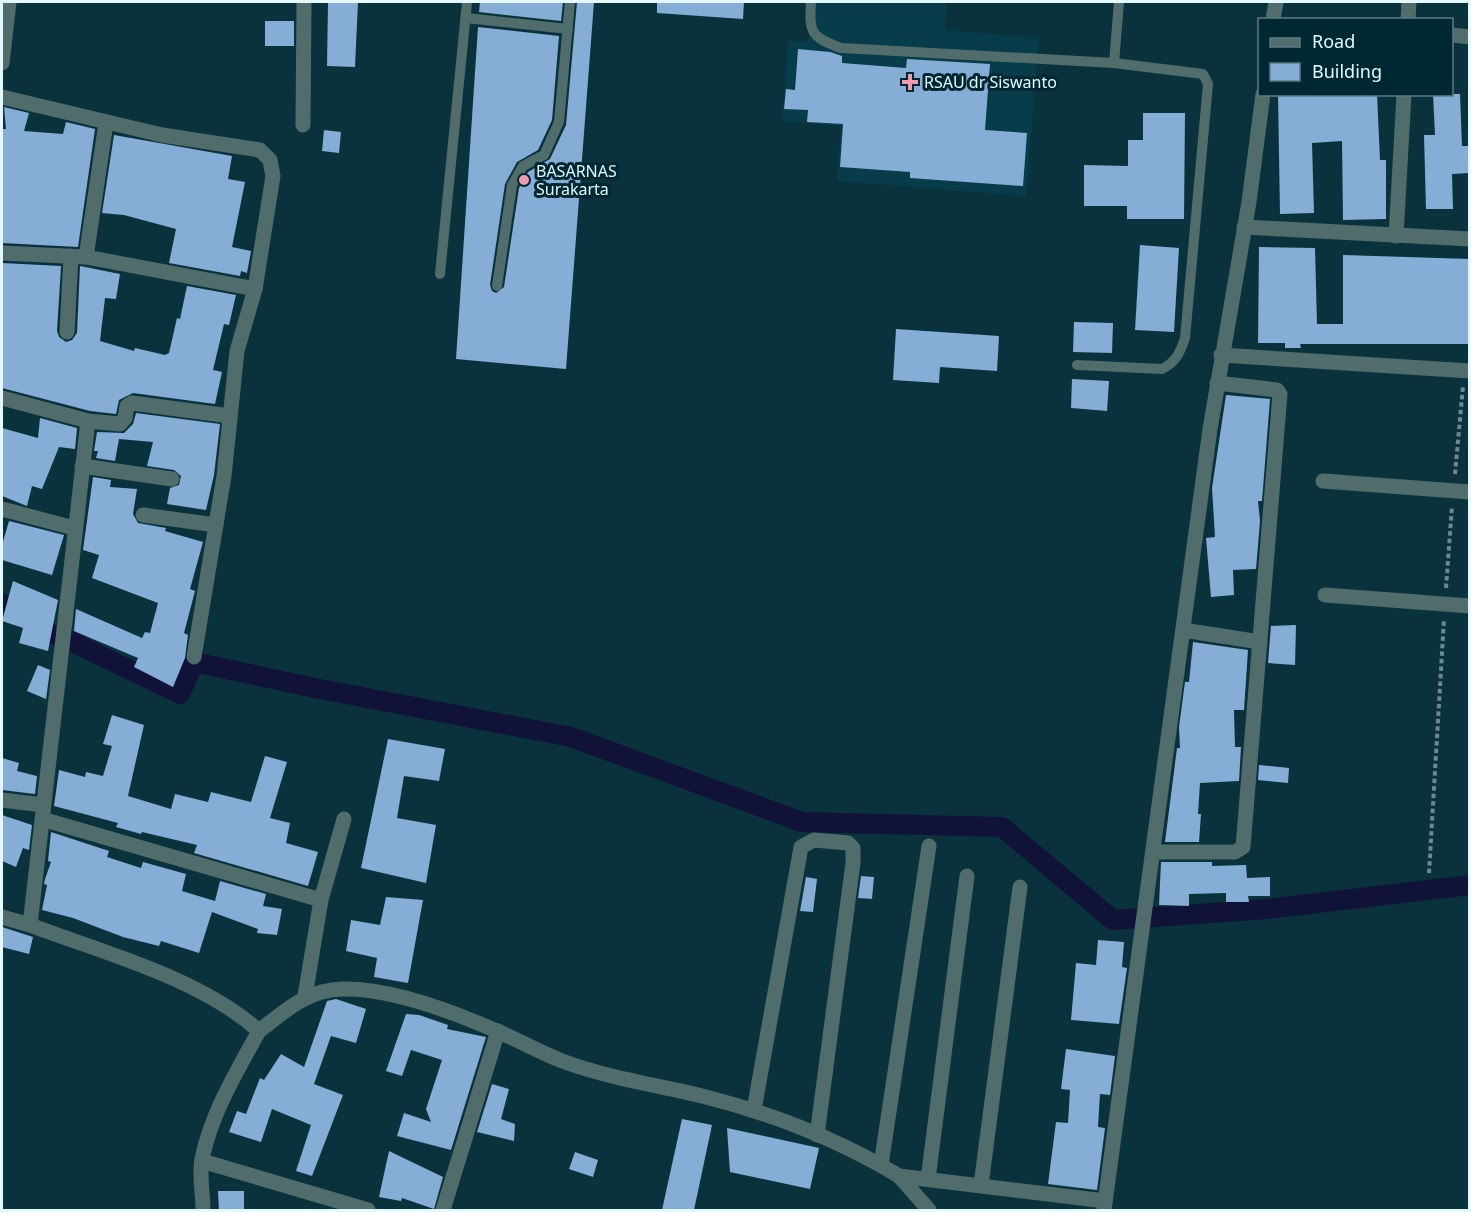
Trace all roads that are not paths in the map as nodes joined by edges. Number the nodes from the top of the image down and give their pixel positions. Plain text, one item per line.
1 (9, 2) edge
2 (304, 2) edge
3 (467, 2) edge
4 (570, 2) edge
5 (811, 2) edge
6 (1119, 2) edge
7 (1276, 2) edge
8 (1409, 2) edge
9 (466, 18) junction
10 (1273, 18) edge
11 (1408, 18) edge
12 (568, 29) junction
13 (1453, 35) edge
14 (1470, 37) edge
15 (2, 63) edge
16 (1114, 63) junction
17 (1263, 96) edge
18 (1404, 96) edge
19 (2, 97) edge
20 (106, 123) junction
21 (303, 124) dead end
22 (1244, 227) junction
23 (1396, 236) junction
24 (1470, 239) edge
25 (2, 253) edge
26 (78, 257) junction
27 (440, 274) dead end
28 (497, 286) dead end
29 (255, 289) junction
30 (67, 332) dead end
31 (1221, 355) junction
32 (1077, 365) dead end
33 (1470, 371) edge
34 (1217, 383) junction
35 (2, 398) edge
36 (230, 416) junction
37 (88, 421) junction
38 (82, 466) junction
39 (172, 479) dead end
40 (1323, 481) dead end
41 (1470, 492) edge
42 (2, 509) edge
43 (143, 515) dead end
44 (216, 525) junction
45 (74, 528) junction
46 (1325, 595) dead end
47 (1470, 606) edge
48 (1183, 630) junction
49 (1260, 642) junction
50 (194, 657) dead end
51 (2, 800) edge
52 (42, 812) junction
53 (344, 819) dead end
54 (929, 846) dead end
55 (1153, 852) junction
56 (967, 876) dead end
57 (1020, 887) dead end
58 (321, 900) junction
59 (2, 917) edge
60 (30, 925) junction
61 (305, 996) junction
62 (259, 1031) junction
63 (498, 1031) junction
64 (753, 1110) junction
65 (817, 1135) junction
66 (202, 1161) junction
67 (881, 1165) junction
68 (899, 1176) junction
69 (928, 1179) junction
70 (981, 1185) junction
71 (1105, 1206) edge
72 (203, 1210) edge
73 (368, 1210) edge
74 (443, 1210) edge
75 (929, 1210) edge

1 - 15 street
2 - 21 street
3 - 9 lane
4 - 12 lane
5 - 16 lane
6 - 16 lane
7 - 10 street
8 - 11 street
9 - 12 lane
9 - 27 lane
12 - 28 lane
13 - 14 street
16 - 32 lane
17 - 22 street
18 - 23 street
19 - 20 street
20 - 26 street
20 - 29 street
22 - 23 street
22 - 31 street
23 - 24 street
25 - 26 street
26 - 29 street
26 - 30 street
29 - 36 street
31 - 33 street
31 - 34 street
34 - 48 street
34 - 49 street
35 - 37 street
36 - 37 street
36 - 44 street
37 - 38 street
38 - 39 street
38 - 45 street
40 - 41 street
42 - 45 street
43 - 44 street
44 - 50 street
45 - 52 street
46 - 47 street
48 - 49 street
48 - 55 street
49 - 55 street
51 - 52 street
52 - 58 street
52 - 60 street
53 - 58 street
54 - 67 street
55 - 71 street
56 - 69 street
57 - 70 street
58 - 61 street
59 - 60 street
60 - 62 street
61 - 62 street
61 - 63 street
62 - 66 street
63 - 64 street
63 - 74 street
64 - 65 street
64 - 65 street
65 - 67 street
66 - 72 street
66 - 73 street
67 - 68 street
68 - 69 street
68 - 75 street
69 - 70 street
70 - 71 street

